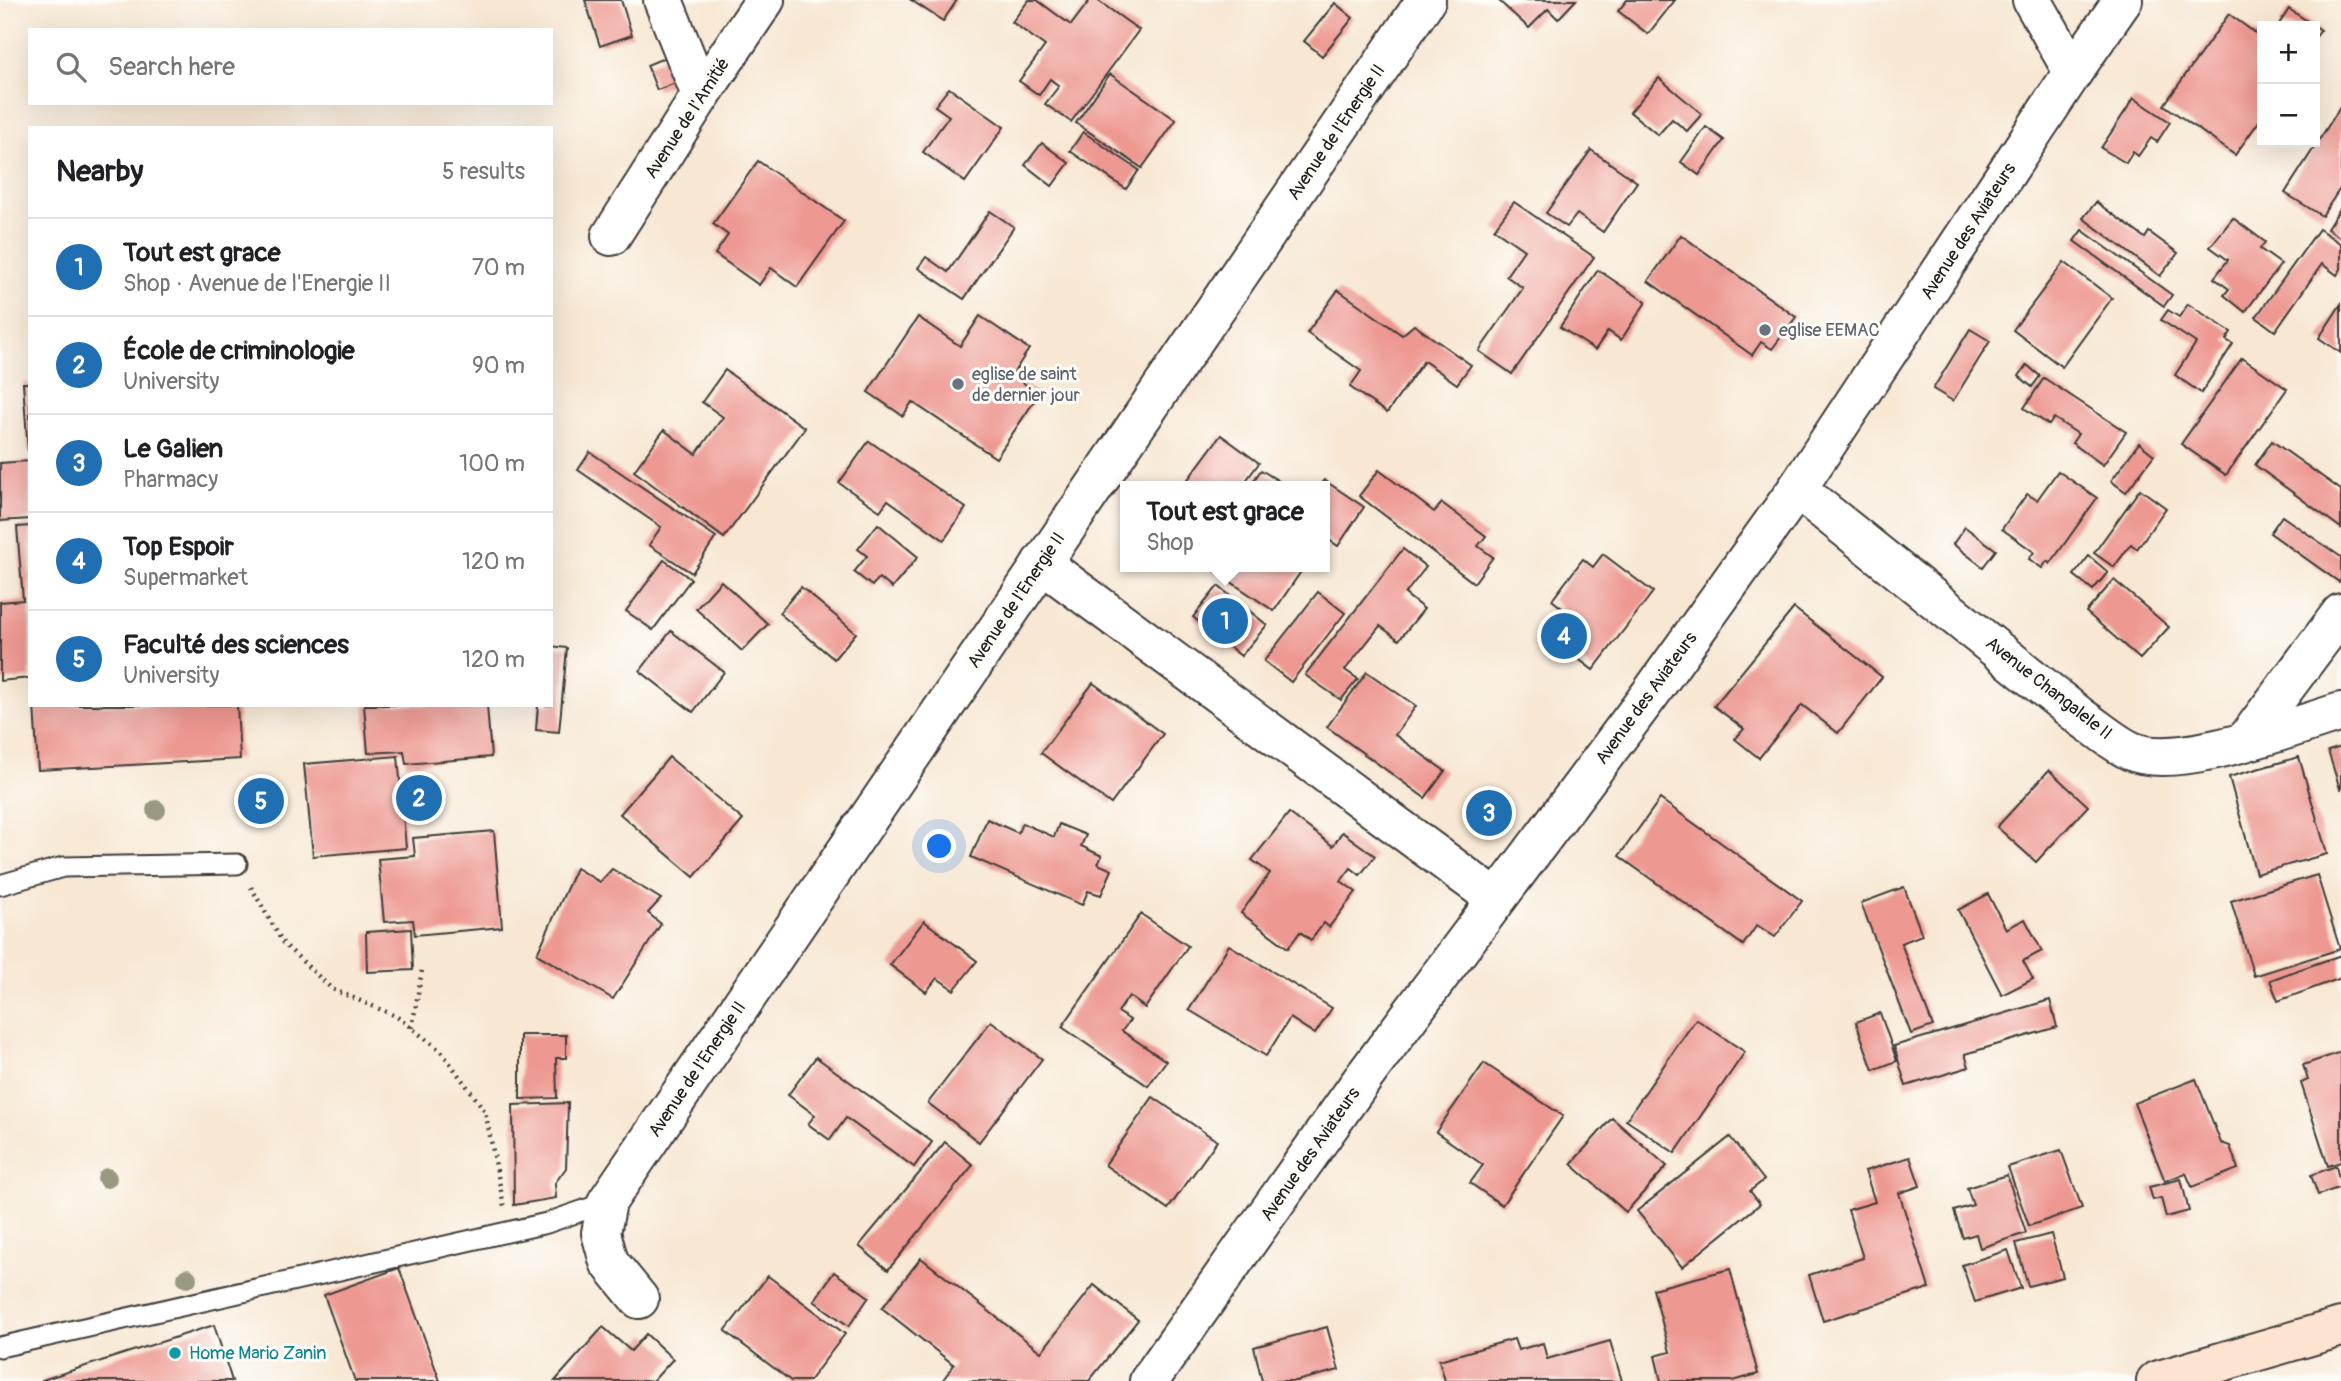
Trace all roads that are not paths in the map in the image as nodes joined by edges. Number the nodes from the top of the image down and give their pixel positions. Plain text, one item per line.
1 (663, 0) edge
2 (765, 0) edge
3 (2032, 0) edge
4 (2123, 0) edge
5 (1423, 1) edge
6 (2073, 72) junction
7 (701, 95) junction
8 (611, 236) dead end
9 (1797, 489) junction
10 (1041, 563) junction
11 (2341, 613) edge
12 (2341, 712) edge
13 (2246, 740) junction
14 (237, 864) road end
15 (0, 885) edge
16 (1496, 899) junction
17 (607, 1202) junction
18 (639, 1299) dead end
19 (2341, 1327) edge
20 (0, 1347) edge
21 (1149, 1381) edge
22 (2157, 1381) edge

1 - 7 street
2 - 7 street, Avenue de l'Amitié
3 - 6 street
4 - 6 street, Avenue des Aviateurs
5 - 10 street, Avenue de l'Energie II
6 - 9 street, Avenue des Aviateurs
7 - 8 street, Avenue de l'Amitié
9 - 13 street, Avenue Changalele II
9 - 16 street, Avenue des Aviateurs
10 - 16 street
10 - 17 street, Avenue de l'Energie II
11 - 13 street
12 - 13 street, Avenue Changalele II
14 - 15 lane
16 - 21 street, Avenue des Aviateurs
17 - 18 street
17 - 20 lane
19 - 22 street

